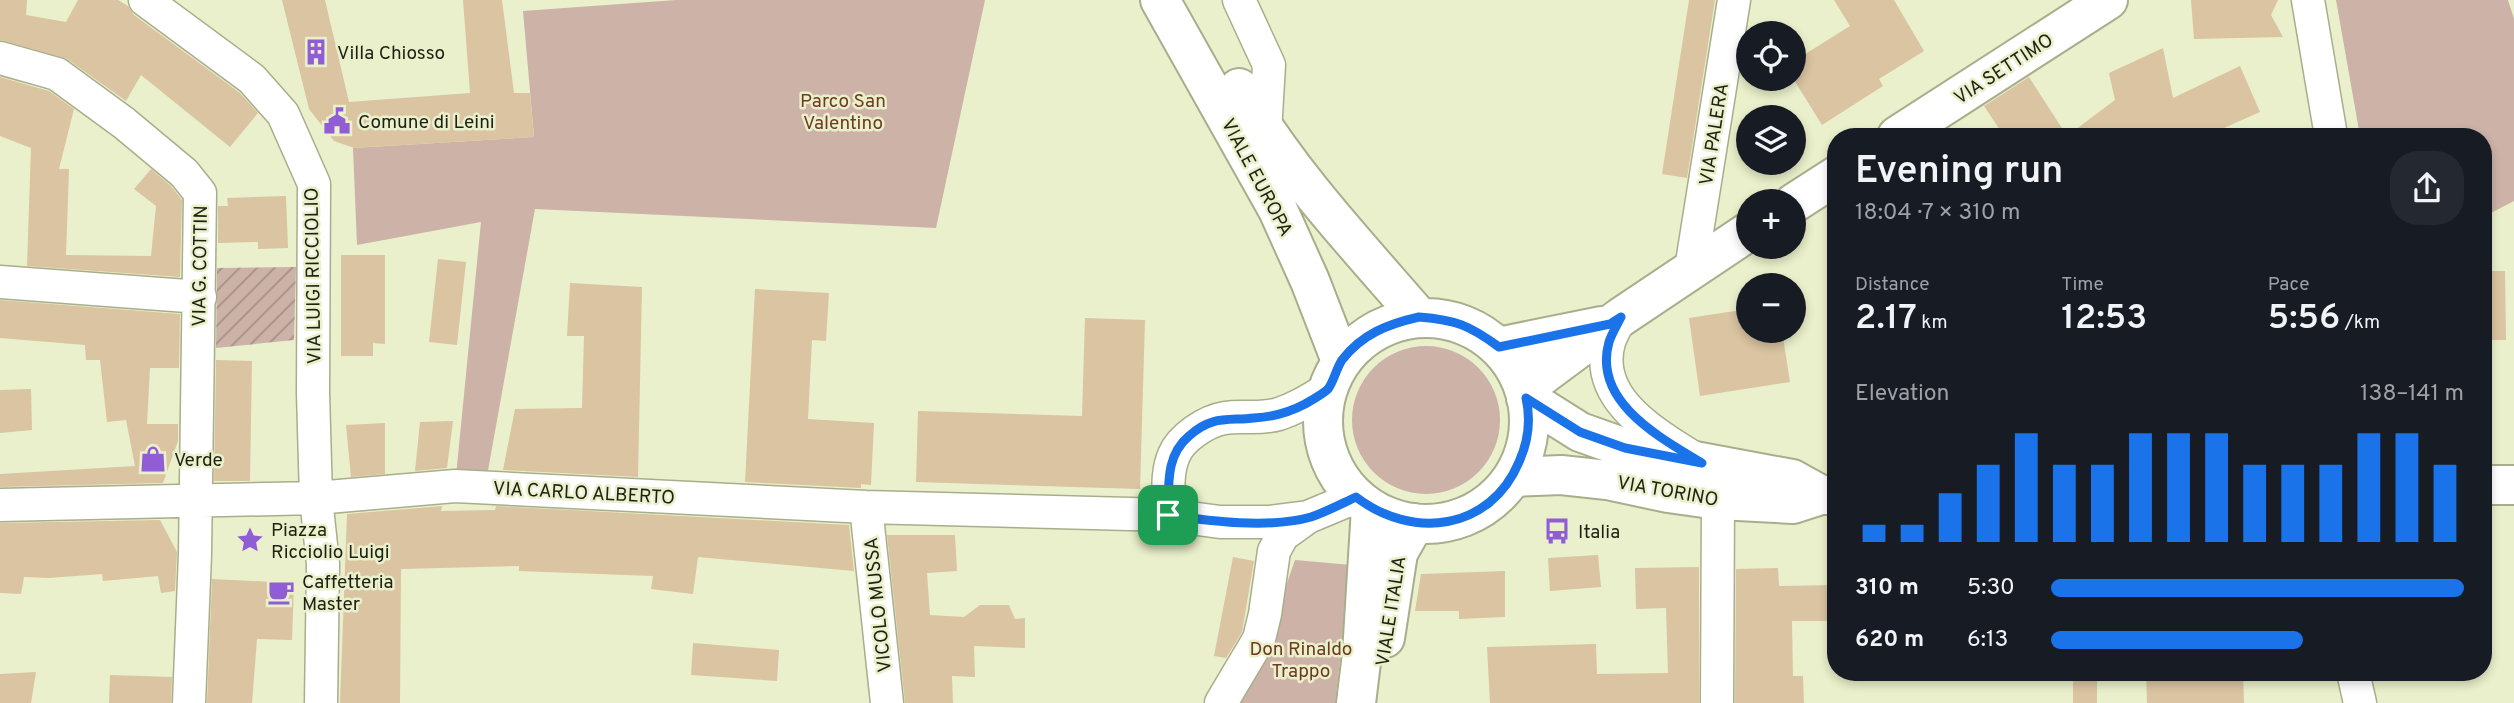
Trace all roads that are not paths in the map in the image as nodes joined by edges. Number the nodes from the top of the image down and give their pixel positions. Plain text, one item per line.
1 (145, 0) edge
2 (1160, 0) edge
3 (1188, 0) edge
4 (1239, 0) edge
5 (1734, 0) edge
6 (2109, 0) edge
7 (2308, 0) edge
8 (0, 58) edge
9 (1909, 128) edge
10 (2330, 128) edge
11 (1265, 132) junction
12 (1827, 182) edge
13 (1806, 195) edge
14 (1736, 240) edge
15 (1692, 269) junction
16 (0, 282) edge
17 (200, 297) junction
18 (1419, 317) junction
19 (1616, 321) junction
20 (1499, 347) junction
21 (1334, 375) junction
22 (1525, 394) junction
23 (1702, 463) junction
24 (1513, 477) junction
25 (2492, 485) edge
26 (2514, 485) edge
27 (1827, 494) edge
28 (1827, 496) edge
29 (316, 498) junction
30 (1718, 500) junction
31 (194, 501) junction
32 (1363, 503) junction
33 (0, 505) edge
34 (866, 507) junction
35 (1168, 515) junction
36 (1308, 517) junction
37 (1415, 523) junction
38 (2355, 681) edge
39 (189, 703) edge
40 (321, 703) edge
41 (887, 703) edge
42 (1221, 703) edge
43 (1356, 703) edge
44 (1376, 703) edge
45 (1717, 703) edge
46 (2360, 703) edge

1 - 29 street, VIA LUIGI RICCIOLIO
2 - 21 main road, VIALE EUROPA
3 - 11 main road, VIALE EUROPA
4 - 11 street
5 - 15 street, VIA PALERA
6 - 9 main road, VIA SETTIMO
7 - 10 street
8 - 17 street, VIA G. COTTIN
11 - 18 main road, VIALE EUROPA
12 - 13 main road
14 - 15 main road
15 - 19 main road
16 - 17 street
17 - 31 street, VIA G. COTTIN
18 - 20 main road
18 - 21 main road
19 - 20 main road
19 - 22 main road
19 - 23 street
20 - 22 main road
21 - 32 main road
21 - 35 street
22 - 23 main road, VIA TORINO
22 - 24 main road
23 - 27 main road, VIA TORINO
24 - 30 main road, VIA TORINO
24 - 37 main road
25 - 26 main road
28 - 30 main road, VIA TORINO
29 - 31 street, VIA CARLO ALBERTO
29 - 34 street, VIA CARLO ALBERTO
29 - 40 street, VIA LUIGI RICCIOLIO
30 - 45 street
31 - 33 street, VIA CARLO ALBERTO
31 - 39 street, VIA G. COTTIN
32 - 36 street, VIA CARLO ALBERTO
32 - 37 main road
32 - 43 main road, VIALE ITALIA
34 - 35 street, VIA CARLO ALBERTO
34 - 41 street, VICOLO MUSSA
35 - 36 street, VIA CARLO ALBERTO
36 - 42 street
37 - 44 main road, VIALE ITALIA
38 - 46 street

